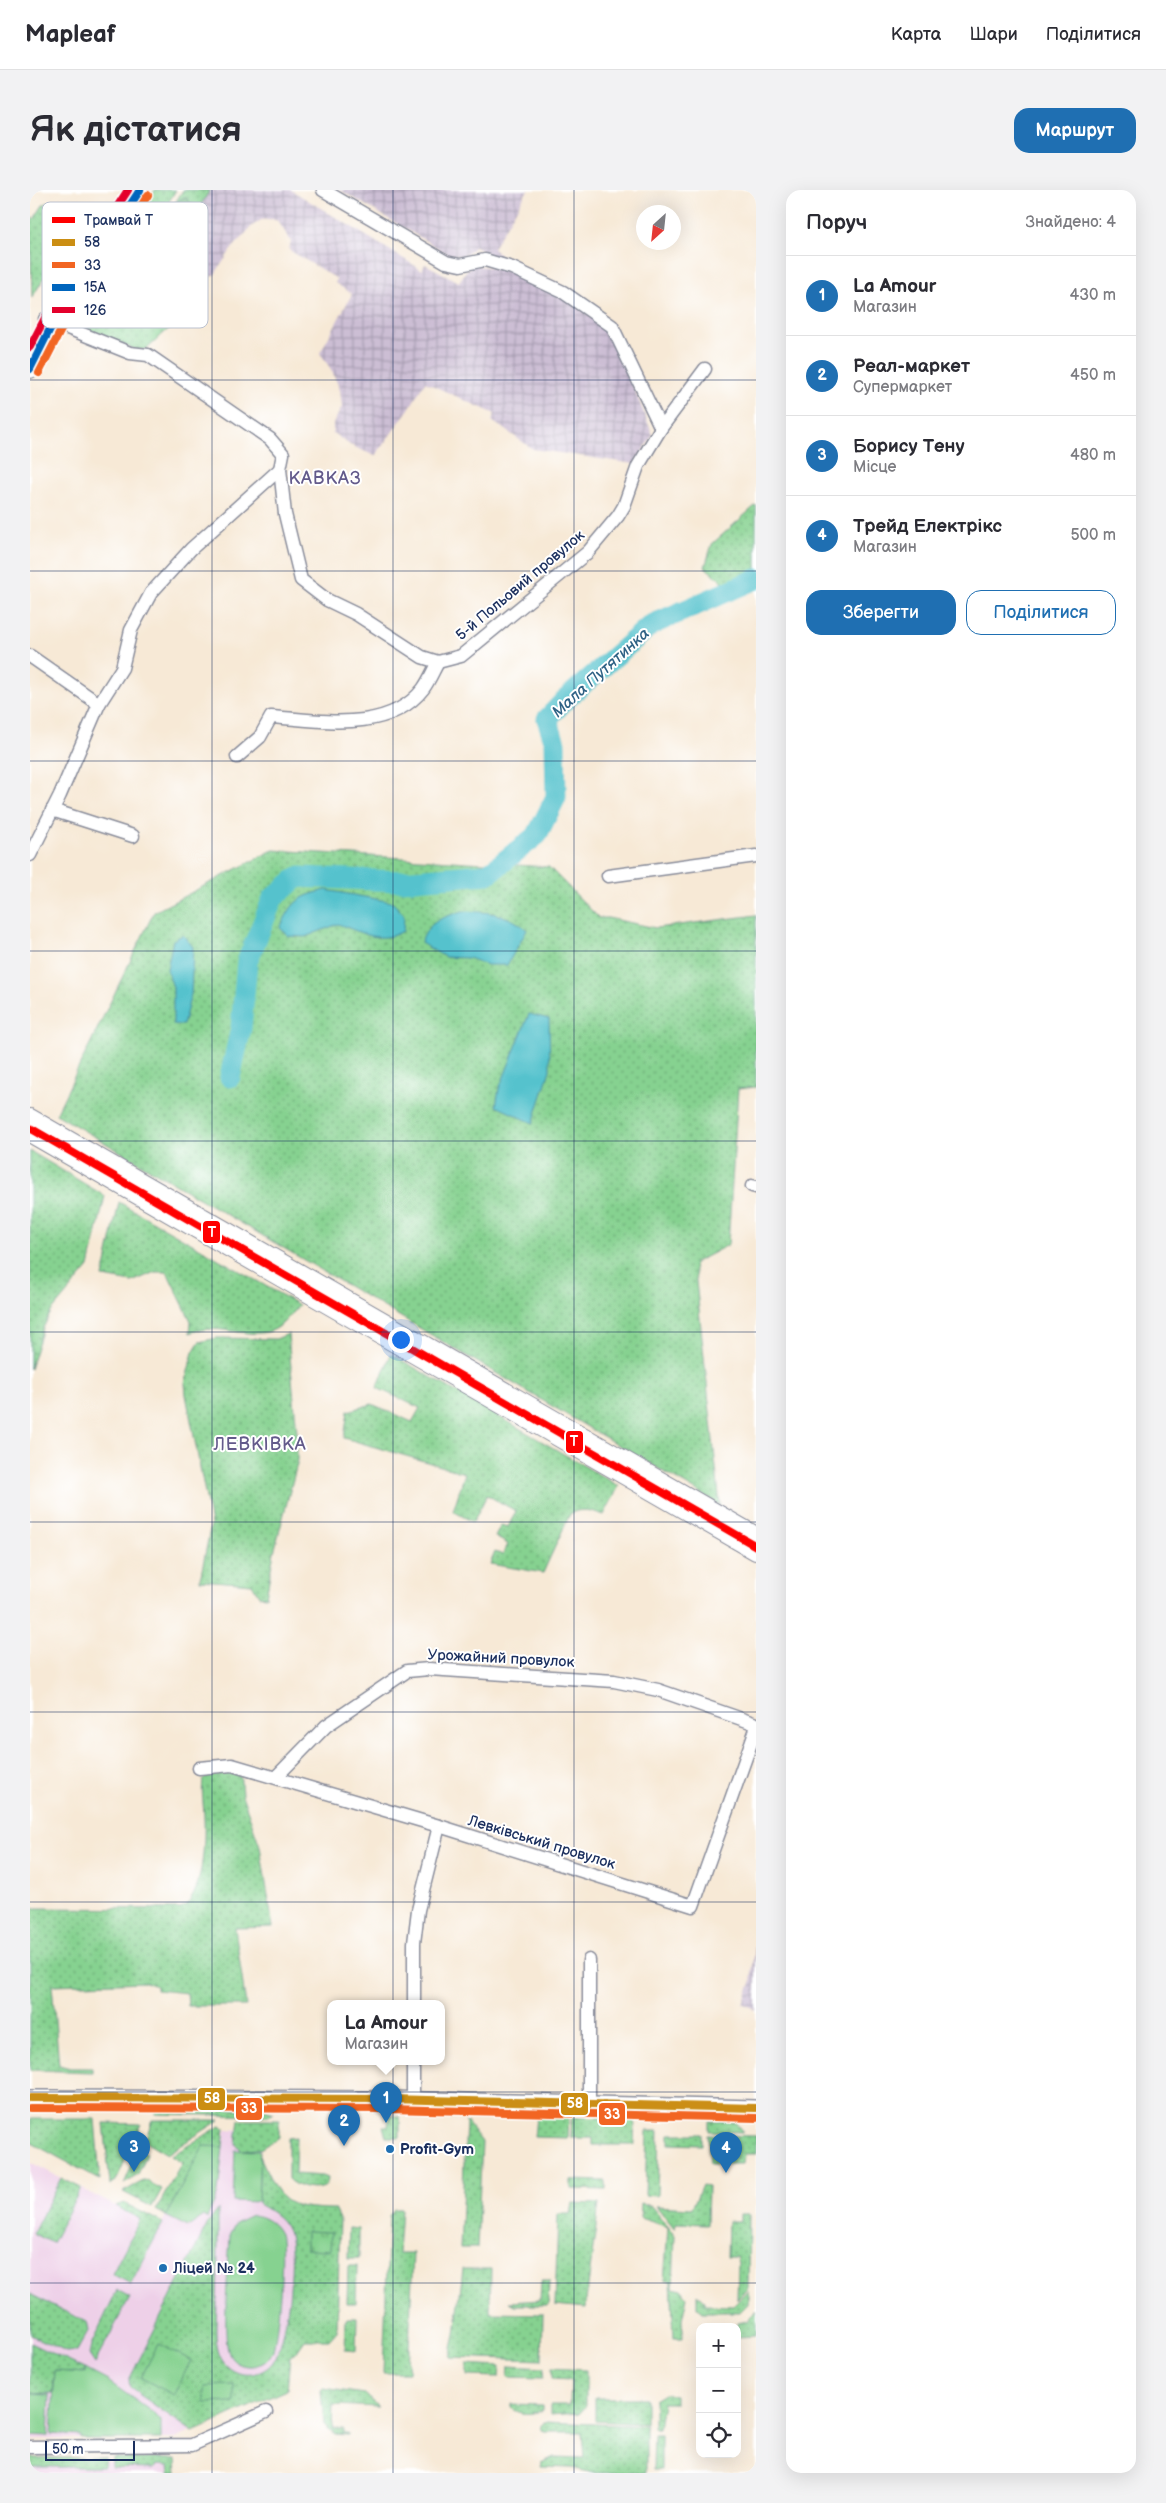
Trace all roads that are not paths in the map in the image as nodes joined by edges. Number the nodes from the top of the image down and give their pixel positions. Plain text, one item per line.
1 (129, 190) edge
2 (140, 190) edge
3 (322, 190) edge
4 (122, 202) edge
5 (132, 202) edge
6 (44, 328) edge
7 (46, 328) edge
8 (67, 328) edge
9 (30, 350) edge
10 (30, 369) edge
11 (705, 369) dead end
12 (661, 428) junction
13 (280, 469) junction
14 (30, 656) edge
15 (438, 662) junction
16 (98, 704) junction
17 (237, 757) dead end
18 (52, 810) junction
19 (133, 836) dead end
20 (30, 855) edge
21 (756, 856) edge
22 (608, 876) dead end
23 (30, 1118) edge
24 (30, 1133) edge
25 (756, 1536) edge
26 (756, 1551) edge
27 (756, 1724) edge
28 (756, 1729) edge
29 (199, 1768) dead end
30 (276, 1778) junction
31 (438, 1826) junction
32 (590, 1960) dead end
33 (414, 2000) edge
34 (413, 2065) edge
35 (30, 2098) edge
36 (413, 2099) junction
37 (589, 2102) junction
38 (756, 2108) edge
39 (266, 2412) dead end
40 (30, 2447) edge

1 - 4 main road
2 - 5 main road
3 - 12 street
6 - 9 main road
7 - 10 main road
8 - 13 street
11 - 12 street, 5-й Польовий провулок
12 - 15 street, 5-й Польовий провулок
13 - 15 street
13 - 16 street
14 - 16 street
15 - 17 street
16 - 18 street
18 - 19 street
18 - 20 street
21 - 22 street
23 - 25 main road
24 - 26 main road
27 - 30 street, Урожайний провулок
28 - 31 street, Левківський провулок
29 - 30 street, Левківський провулок
30 - 31 street, Левківський провулок
31 - 33 street
32 - 37 street
34 - 36 street
35 - 36 street
36 - 37 street
37 - 38 street
39 - 40 street

